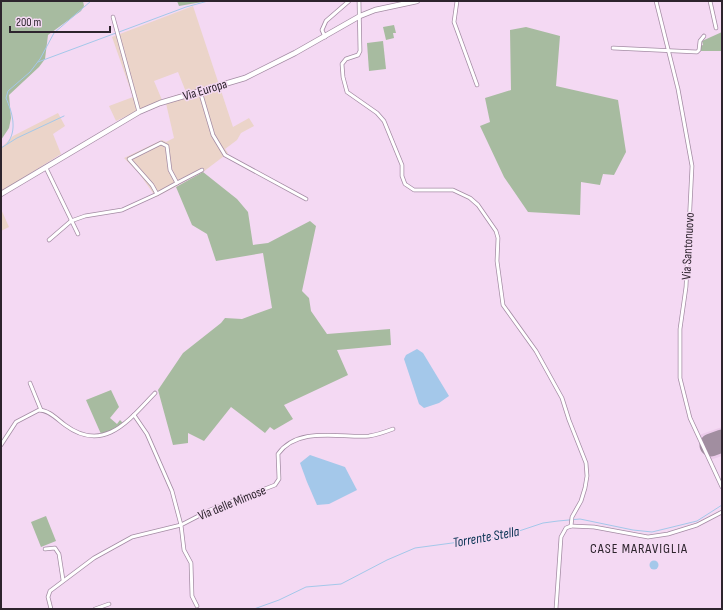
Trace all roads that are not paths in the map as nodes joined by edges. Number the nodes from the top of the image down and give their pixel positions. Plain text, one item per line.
1 (349, 1) edge
2 (359, 1) edge
3 (417, 1) edge
4 (457, 1) edge
5 (656, 1) edge
6 (710, 1) edge
7 (360, 16) junction
8 (113, 17) dead end
9 (716, 28) dead end
10 (704, 36) dead end
11 (324, 37) junction
12 (613, 48) dead end
13 (668, 51) junction
14 (477, 85) dead end
15 (200, 91) junction
16 (139, 112) junction
17 (46, 168) junction
18 (202, 170) dead end
19 (177, 183) junction
20 (1, 194) edge
21 (157, 194) junction
22 (306, 199) dead end
23 (71, 221) junction
24 (78, 234) dead end
25 (49, 240) dead end
26 (30, 383) dead end
27 (155, 393) dead end
28 (41, 410) junction
29 (134, 415) junction
30 (393, 429) dead end
31 (1, 445) edge
32 (722, 487) edge
33 (722, 512) edge
34 (181, 525) junction
35 (571, 525) junction
36 (45, 549) dead end
37 (63, 580) junction
38 (109, 604) dead end
39 (197, 606) dead end
40 (51, 609) edge
41 (95, 609) edge
42 (556, 609) edge

1 - 11 street
2 - 7 street
3 - 7 main road, Via Europa
4 - 14 street
5 - 13 street, Via Santonuovo
6 - 9 street
7 - 11 main road, Via Europa
7 - 35 street
8 - 16 street
10 - 13 street
11 - 15 main road, Via Europa
12 - 13 street
13 - 32 street, Via Santonuovo
15 - 16 main road, Via Europa
15 - 22 street
16 - 17 main road, Via Europa
17 - 20 main road, Via Europa
17 - 23 street
18 - 19 street
19 - 21 street
19 - 21 street
21 - 23 street
23 - 24 street
23 - 25 street
26 - 28 street
27 - 29 street
28 - 29 street
28 - 31 street
29 - 34 street
30 - 34 street, Via delle Mimose
33 - 35 street
34 - 37 street
34 - 39 street
35 - 42 street
36 - 37 street
37 - 40 street
38 - 41 street

